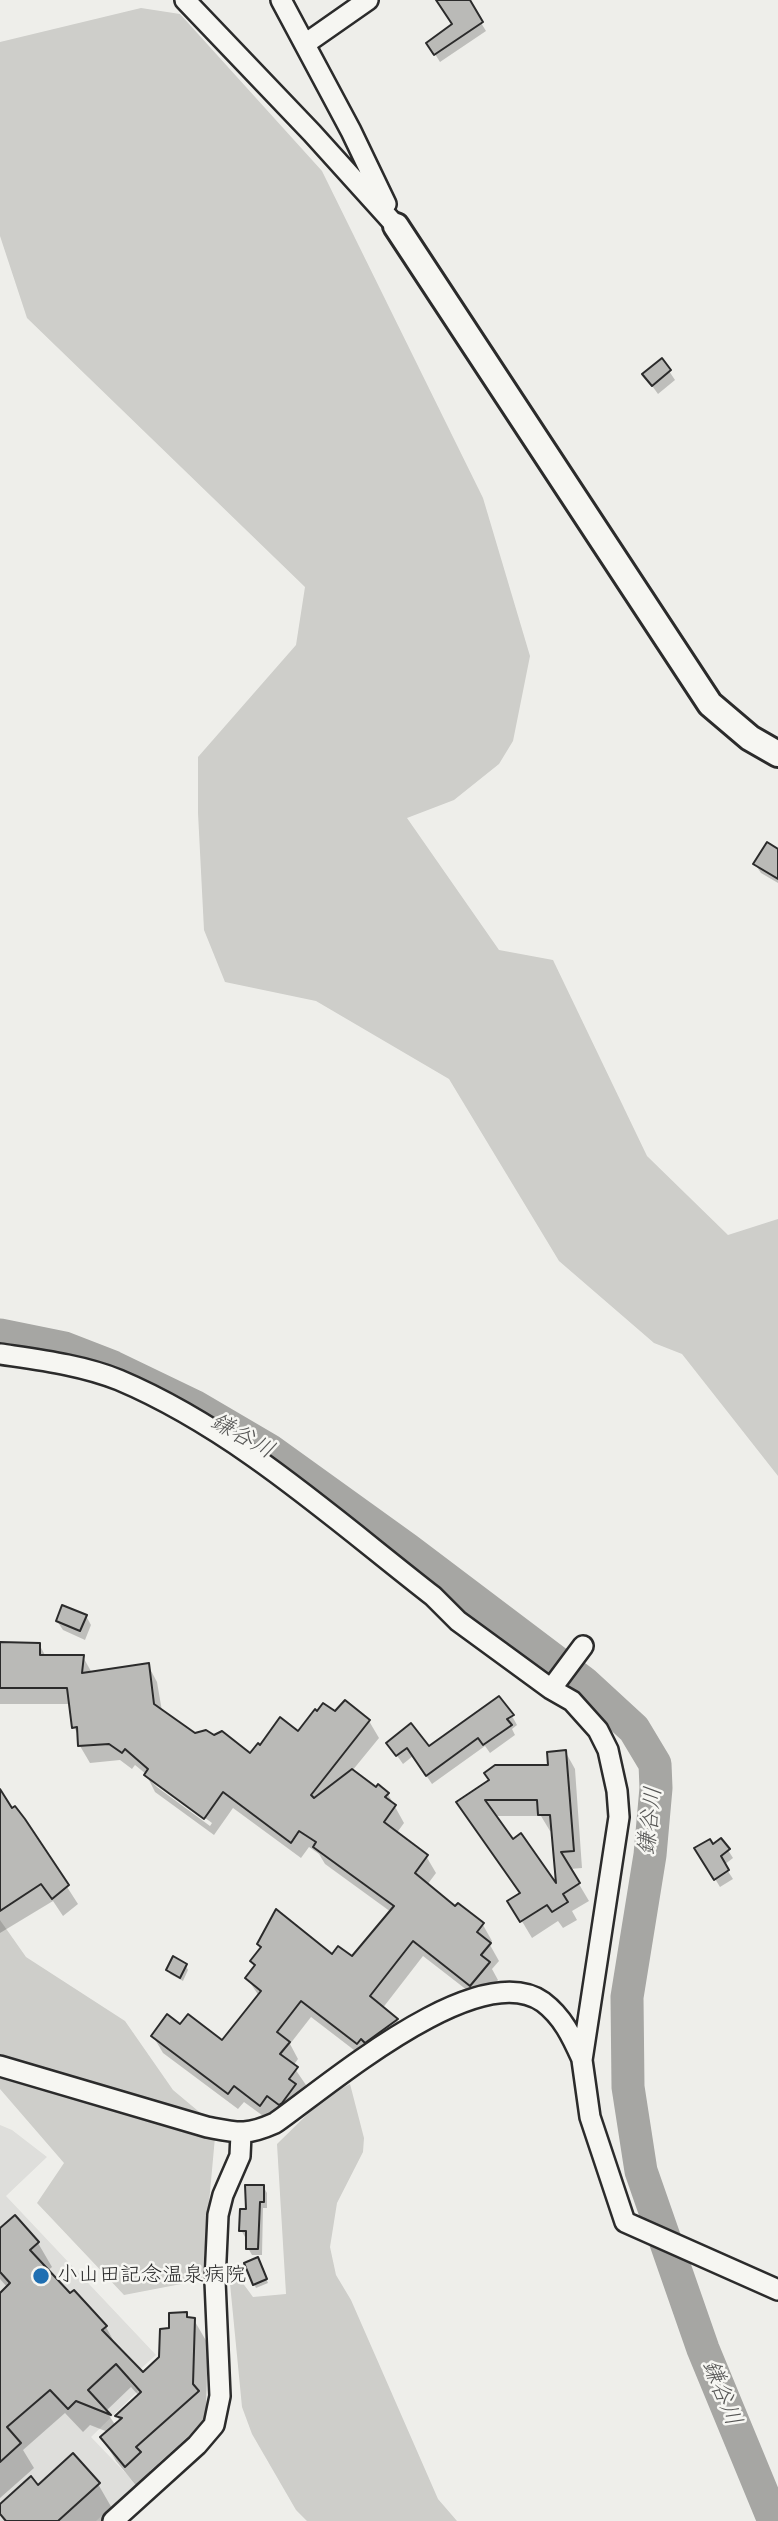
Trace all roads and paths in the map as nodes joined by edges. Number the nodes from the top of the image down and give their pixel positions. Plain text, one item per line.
1 (185, 0) edge
2 (281, 0) edge
3 (368, 0) edge
4 (305, 44) junction
5 (396, 226) junction
6 (778, 754) edge
7 (0, 1354) edge
8 (583, 1646) dead end
9 (551, 1689) junction
10 (582, 2060) junction
11 (0, 2066) edge
12 (241, 2134) junction
13 (778, 2290) edge
14 (113, 2521) edge

1 - 5 street
2 - 4 street
3 - 4 street
4 - 5 street
5 - 6 street
7 - 9 street
8 - 9 street
9 - 10 street
10 - 12 street
10 - 13 street
11 - 12 street
12 - 14 street

